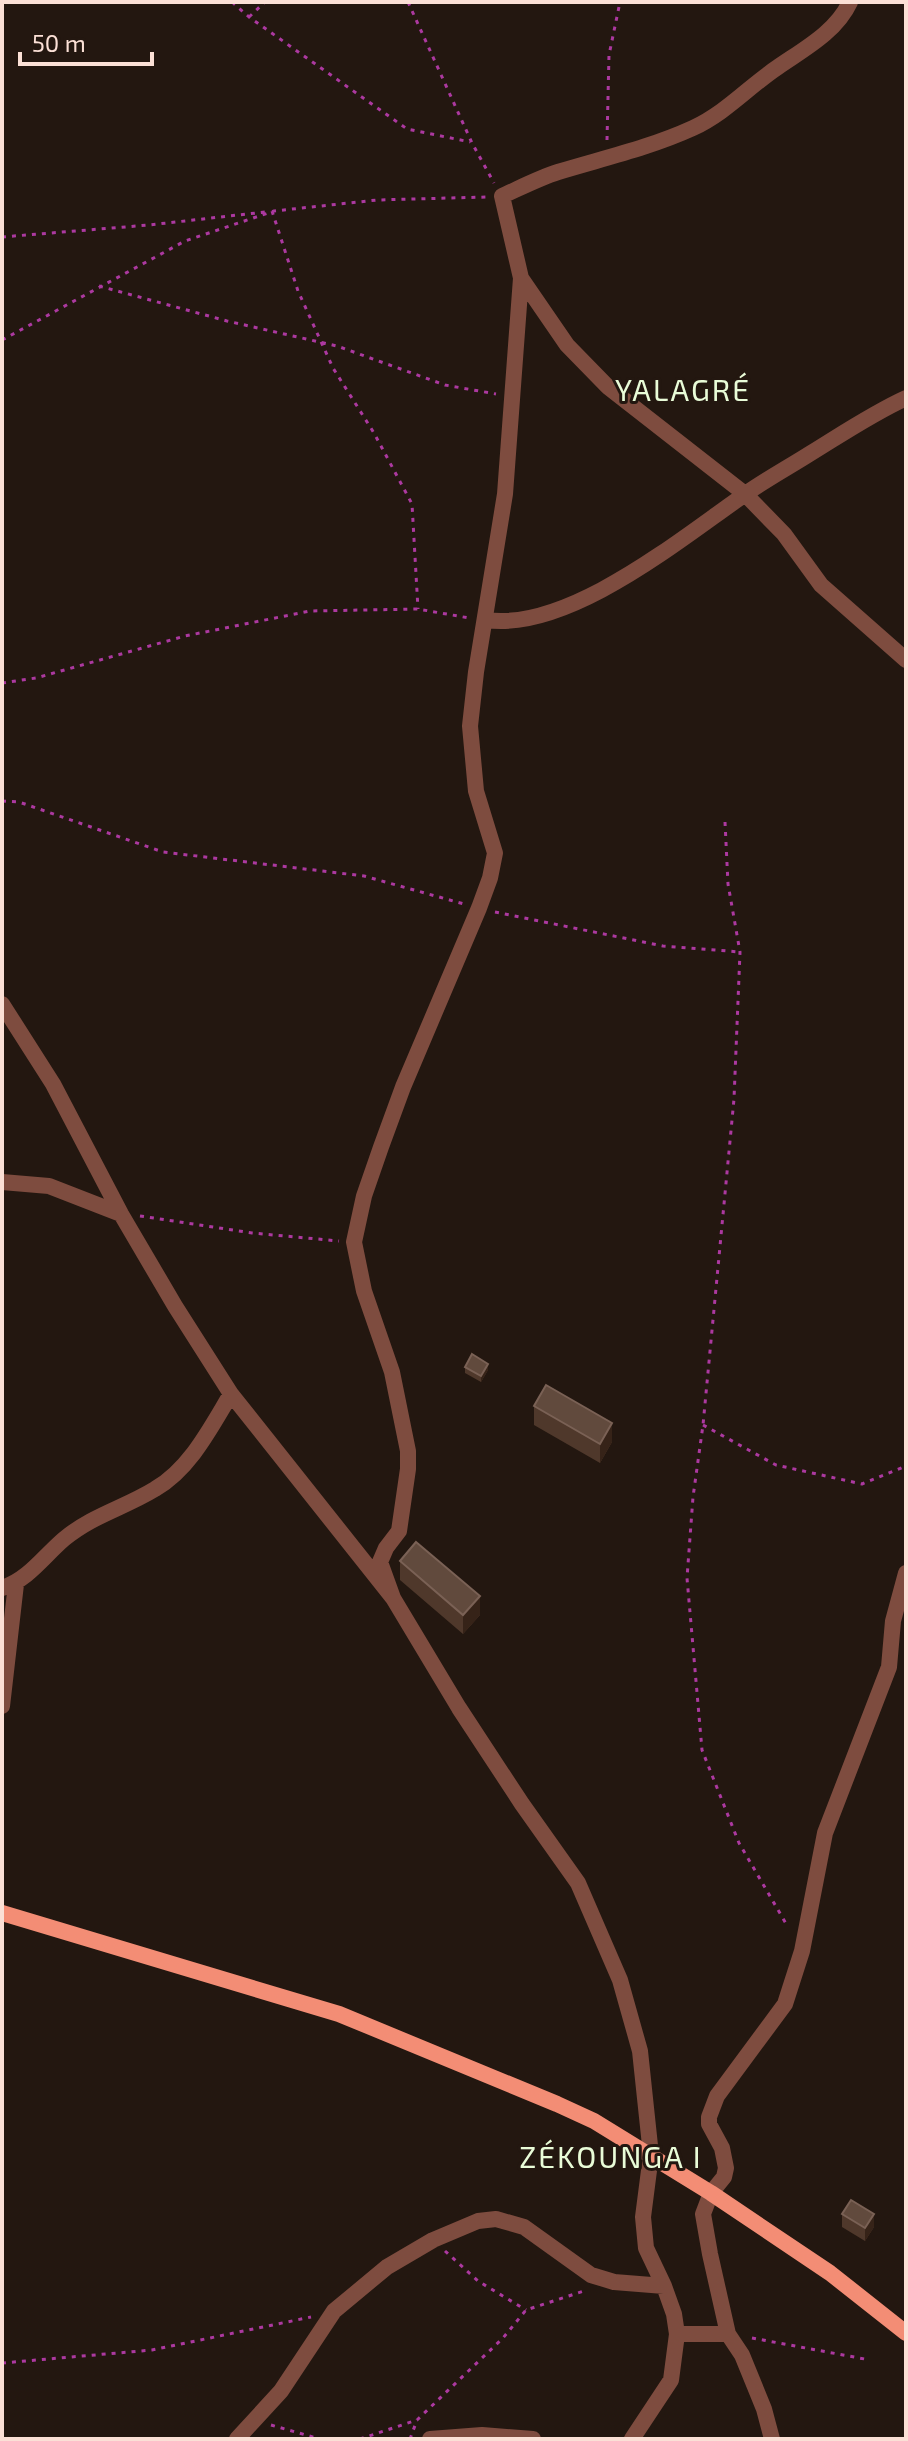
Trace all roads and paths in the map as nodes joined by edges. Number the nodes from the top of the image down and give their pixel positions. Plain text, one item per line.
1 (232, 2) edge
2 (265, 2) edge
3 (408, 2) edge
4 (620, 2) edge
5 (850, 2) edge
6 (249, 17) junction
7 (472, 143) junction
8 (606, 160) junction
9 (502, 196) junction
10 (274, 211) junction
11 (2, 237) edge
12 (521, 278) junction
13 (99, 286) junction
14 (2, 340) edge
15 (322, 343) junction
16 (511, 396) junction
17 (906, 398) edge
18 (745, 494) junction
19 (418, 609) junction
20 (486, 620) junction
21 (906, 660) edge
22 (2, 683) edge
23 (2, 801) edge
24 (725, 822) dead end
25 (479, 908) junction
26 (740, 952) junction
27 (2, 1004) edge
28 (2, 1182) edge
29 (121, 1214) junction
30 (354, 1242) junction
31 (231, 1394) junction
32 (703, 1425) junction
33 (906, 1466) edge
34 (906, 1573) edge
35 (9, 1586) edge
36 (393, 1598) junction
37 (2, 1706) edge
38 (2, 1913) edge
39 (802, 1951) junction
40 (651, 2155) junction
41 (711, 2193) junction
42 (433, 2240) junction
43 (664, 2286) junction
44 (584, 2291) dead end
45 (526, 2310) junction
46 (334, 2311) junction
47 (906, 2333) edge
48 (677, 2334) junction
49 (728, 2334) junction
50 (870, 2360) dead end
51 (2, 2363) edge
52 (417, 2420) junction
53 (255, 2421) junction
54 (237, 2439) edge
55 (320, 2439) edge
56 (360, 2439) edge
57 (410, 2439) edge
58 (430, 2439) edge
59 (533, 2439) edge
60 (632, 2439) edge
61 (772, 2439) edge

1 - 6 path
2 - 6 path
3 - 7 path
4 - 8 path
5 - 8 street
6 - 7 path
7 - 9 path
8 - 9 street
9 - 10 path
9 - 12 street
10 - 11 path
10 - 13 path
10 - 15 path
12 - 16 street
12 - 18 street
13 - 14 path
13 - 15 path
15 - 16 path
15 - 19 path
16 - 20 street
17 - 18 street
18 - 20 street
18 - 21 street
19 - 20 path
19 - 22 path
20 - 25 street
23 - 25 path
24 - 26 path
25 - 26 path
25 - 30 street
26 - 32 path
27 - 29 street
28 - 29 street
29 - 30 path
29 - 31 street
30 - 36 street
31 - 35 street
31 - 36 street
32 - 33 path
32 - 39 path
34 - 39 street
35 - 37 street
36 - 40 street
38 - 40 street
39 - 41 street
40 - 41 street
40 - 43 street
41 - 47 street
41 - 49 street
42 - 43 street
42 - 45 path
42 - 46 street
43 - 48 street
44 - 45 path
45 - 52 path
46 - 51 path
46 - 53 street
48 - 49 street
48 - 60 street
49 - 50 path
49 - 61 street
52 - 56 path
52 - 57 path
53 - 54 street
53 - 55 path
58 - 59 street

